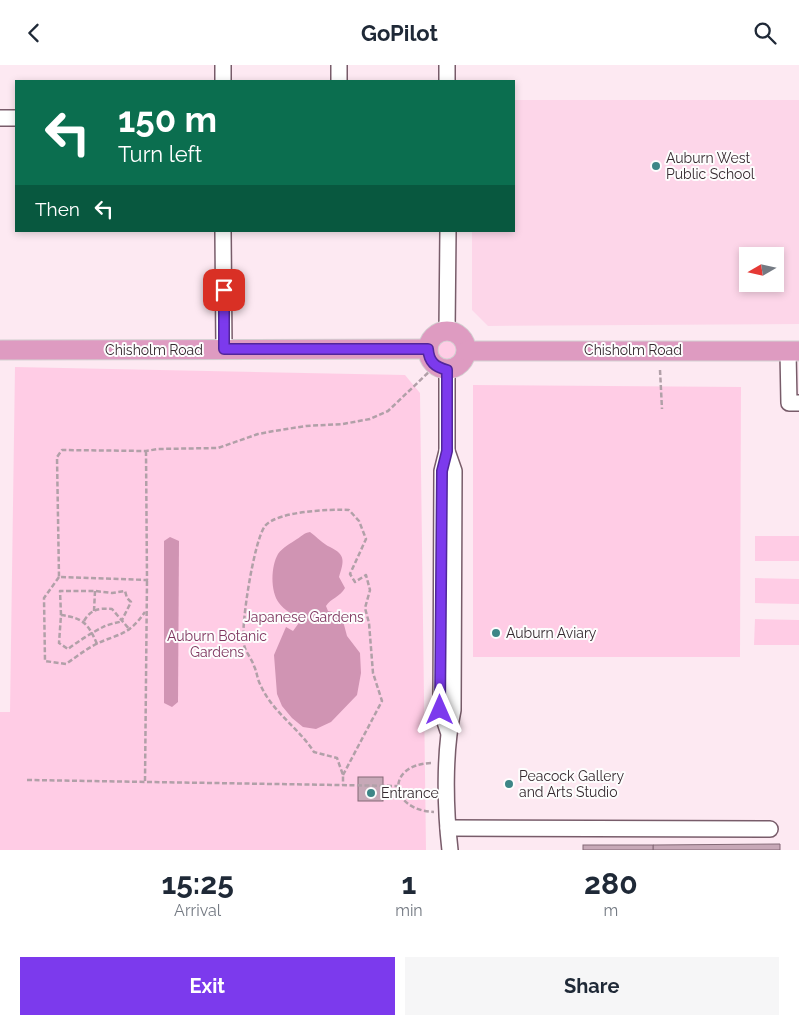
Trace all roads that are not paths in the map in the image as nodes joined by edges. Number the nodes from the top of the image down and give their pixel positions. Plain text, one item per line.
1 (223, 65) edge
2 (339, 65) edge
3 (447, 65) edge
4 (223, 80) edge
5 (339, 80) edge
6 (447, 80) edge
7 (0, 118) edge
8 (15, 118) edge
9 (223, 232) edge
10 (448, 232) edge
11 (447, 331) junction
12 (224, 349) junction
13 (0, 350) edge
14 (467, 351) junction
15 (793, 351) edge
16 (436, 361) junction
17 (799, 403) edge
18 (448, 828) junction
19 (770, 829) dead end
20 (450, 850) edge

1 - 4 street
2 - 5 street
3 - 6 street
7 - 8 street
9 - 12 street
10 - 11 street
11 - 14 main road
11 - 16 main road
12 - 13 main road, Chisholm Road
12 - 16 main road, Chisholm Road
14 - 15 main road, Chisholm Road
14 - 16 main road
15 - 17 street
16 - 18 street
18 - 19 street
18 - 20 street

